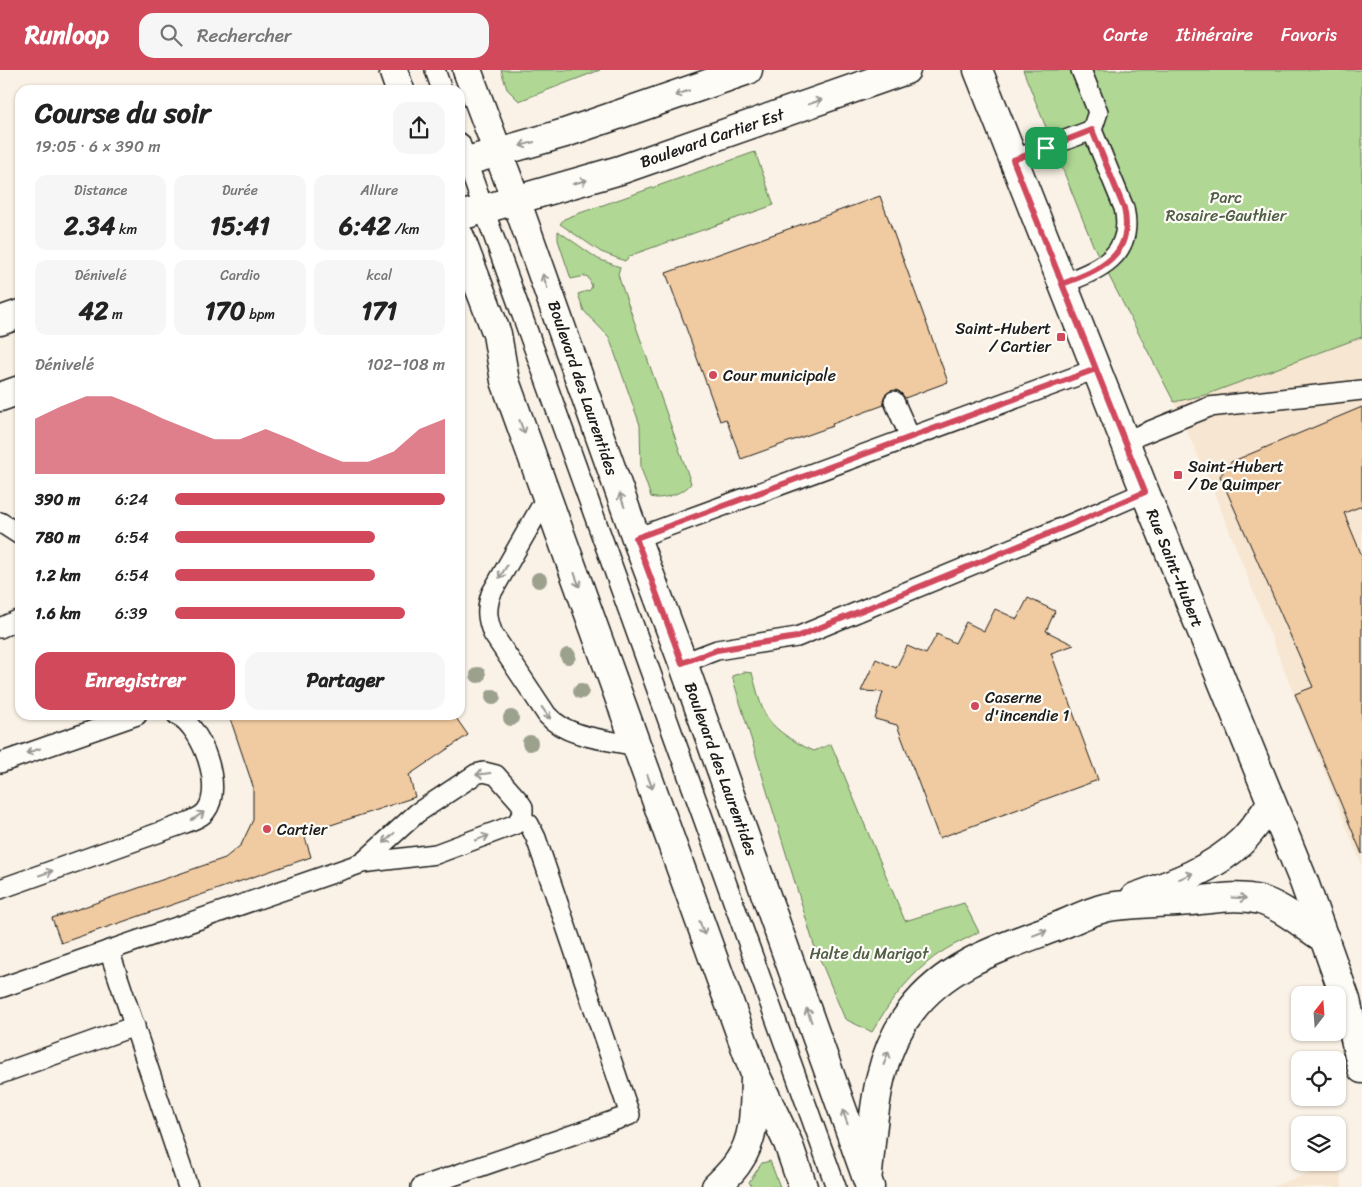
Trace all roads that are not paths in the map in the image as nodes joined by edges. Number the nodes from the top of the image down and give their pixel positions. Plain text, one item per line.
1 (393, 70) edge
2 (435, 70) edge
3 (467, 70) edge
4 (745, 70) edge
5 (906, 70) edge
6 (978, 70) edge
7 (1081, 70) edge
8 (398, 85) edge
9 (440, 85) edge
10 (1092, 130) junction
11 (498, 152) junction
12 (465, 155) edge
13 (1013, 160) junction
14 (465, 172) edge
15 (516, 200) junction
16 (472, 212) edge
17 (465, 250) edge
18 (1062, 284) junction
19 (465, 299) edge
20 (486, 304) junction
21 (523, 314) junction
22 (15, 316) edge
23 (0, 321) edge
24 (1096, 369) junction
25 (1362, 390) edge
26 (15, 392) edge
27 (0, 397) edge
28 (894, 401) dead end
29 (910, 437) junction
30 (1125, 441) junction
31 (1145, 492) junction
32 (547, 496) junction
33 (0, 522) edge
34 (15, 532) edge
35 (636, 538) junction
36 (15, 622) edge
37 (0, 628) edge
38 (682, 663) junction
39 (123, 720) edge
40 (184, 720) edge
41 (637, 746) junction
42 (0, 763) edge
43 (1271, 804) junction
44 (521, 818) junction
45 (362, 863) junction
46 (0, 889) edge
47 (1108, 907) junction
48 (1325, 938) junction
49 (109, 950) junction
50 (0, 988) edge
51 (134, 1026) junction
52 (1362, 1069) edge
53 (0, 1074) edge
54 (756, 1074) junction
55 (869, 1183) edge
56 (188, 1187) edge
57 (421, 1187) edge
58 (716, 1187) edge
59 (803, 1187) edge
60 (836, 1187) edge

1 - 8 main road
2 - 9 lane
3 - 11 main road, Boulevard des Laurentides
4 -> 11 main road
15 -> 5 main road, Boulevard Cartier Est
6 - 13 main road, Rue Saint-Hubert
7 - 10 lane
10 - 13 lane
10 - 18 lane
11 - 12 main road
11 - 15 main road, Boulevard des Laurentides
13 - 18 main road, Rue Saint-Hubert
14 - 16 lane, Boulevard des Laurentides
15 - 16 main road, Boulevard Cartier Est
35 -> 15 main road, Boulevard des Laurentides
16 - 21 lane, Boulevard des Laurentides
17 - 20 main road
18 - 24 main road, Rue Saint-Hubert
19 - 20 main road
20 - 21 lane, Boulevard des Laurentides
20 -> 32 main road
21 - 60 lane, Boulevard des Laurentides
22 - 23 main road
24 - 29 lane
24 - 30 main road, Rue Saint-Hubert
25 - 30 lane
26 - 27 main road
28 - 29 lane
29 - 35 lane
30 - 31 main road, Rue Saint-Hubert
31 - 38 lane
31 - 43 main road, Rue Saint-Hubert
32 -> 41 main road
32 -> 41 lane
33 - 34 lane
35 - 38 main road, Boulevard des Laurentides
36 - 37 lane
55 -> 38 main road, Boulevard des Laurentides
39 -> 42 lane
46 -> 40 lane
41 -> 54 main road
47 -> 43 main road
43 - 48 main road, Rue Saint-Hubert
45 -> 44 lane
44 -> 45 lane
44 - 57 lane
45 - 49 lane
47 -> 48 main road
55 -> 47 main road
48 - 52 main road, Rue Saint-Hubert
49 - 50 lane
49 - 51 lane
51 - 53 lane
51 - 56 lane
54 - 58 main road
54 - 59 main road

